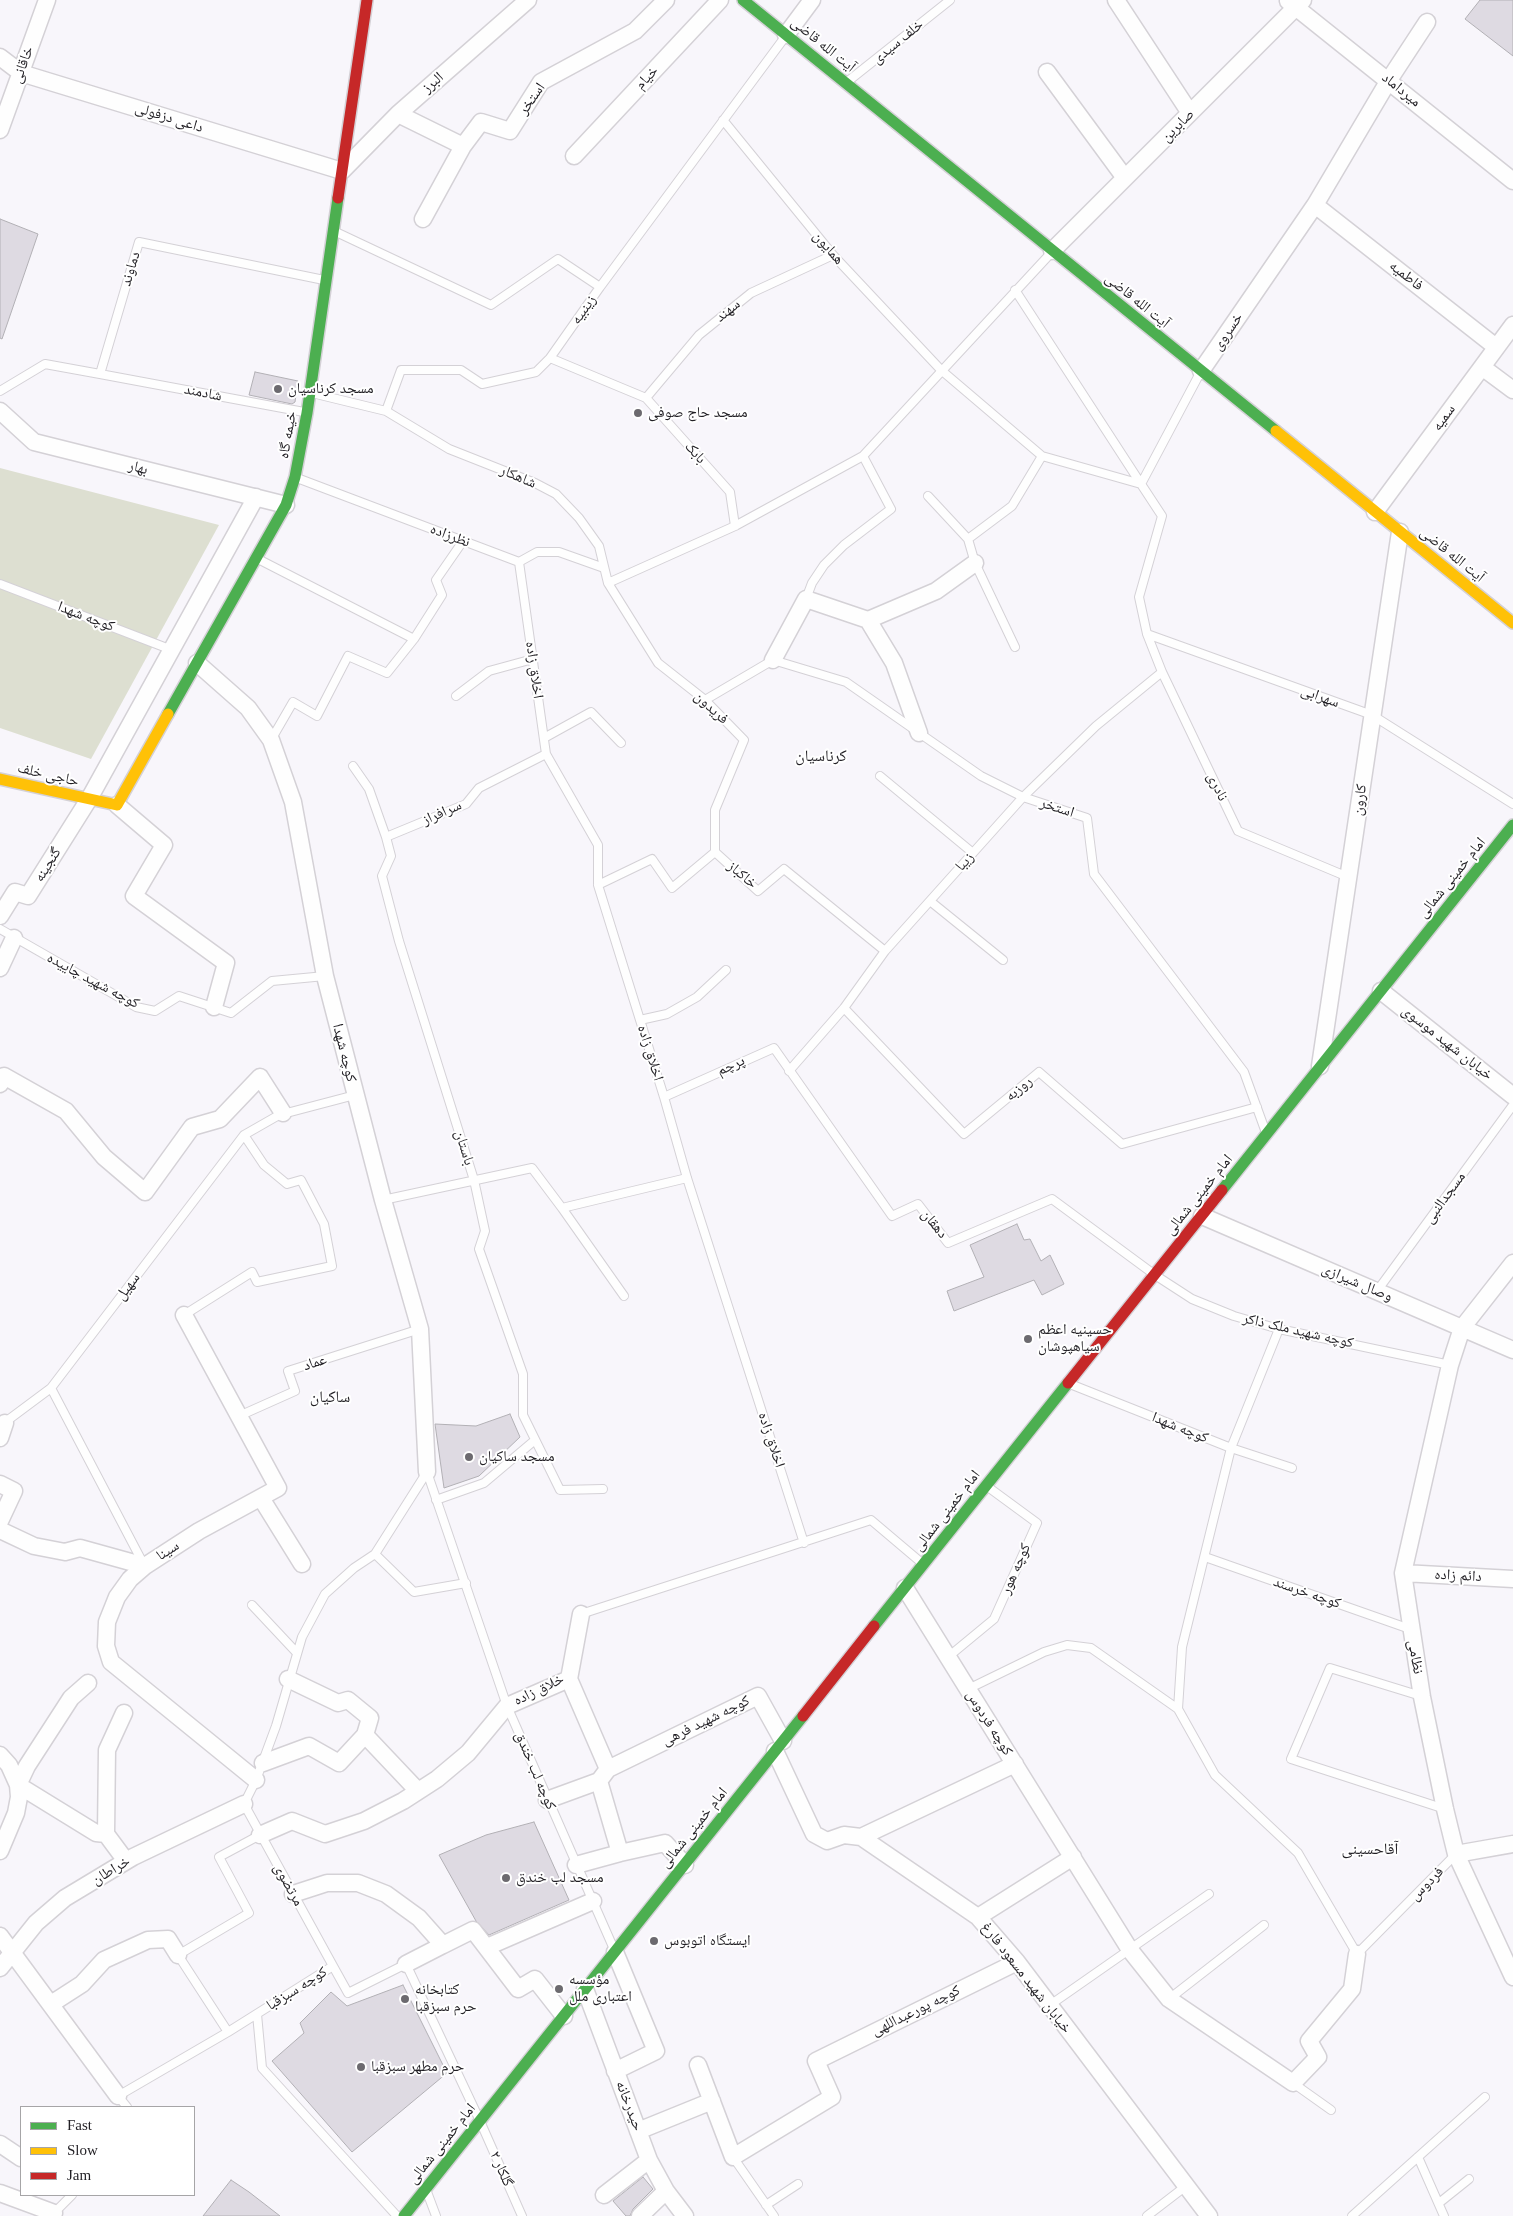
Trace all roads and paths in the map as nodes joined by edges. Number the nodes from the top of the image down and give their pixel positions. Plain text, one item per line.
1 (47, 0) edge
2 (367, 0) edge
3 (528, 0) edge
4 (666, 0) edge
5 (720, 0) edge
6 (743, 0) edge
7 (812, 0) edge
8 (950, 0) edge
9 (1116, 0) edge
10 (1295, 2) edge
11 (1427, 22) dead end
12 (786, 35) junction
13 (0, 57) edge
14 (1047, 72) dead end
15 (20, 73) junction
16 (1389, 80) junction
17 (846, 83) junction
18 (1190, 113) junction
19 (398, 114) junction
20 (723, 120) junction
21 (0, 130) edge
22 (463, 146) junction
23 (574, 156) dead end
24 (342, 171) junction
25 (1125, 178) junction
26 (1513, 181) edge
27 (1315, 205) junction
28 (423, 219) dead end
29 (334, 231) junction
30 (1052, 251) junction
31 (833, 255) junction
32 (326, 281) junction
33 (600, 288) junction
34 (1016, 290) junction
35 (1513, 324) edge
36 (1496, 347) junction
37 (550, 358) junction
38 (1482, 367) junction
39 (941, 370) junction
40 (1201, 371) junction
41 (100, 374) junction
42 (1513, 390) edge
43 (0, 391) edge
44 (310, 392) junction
45 (646, 398) junction
46 (0, 411) edge
47 (386, 411) junction
48 (307, 413) junction
49 (863, 456) junction
50 (1042, 456) junction
51 (295, 478) junction
52 (1141, 484) junction
53 (928, 496) dead end
54 (256, 497) junction
55 (286, 505) junction
56 (1375, 512) junction
57 (735, 526) junction
58 (1400, 532) junction
59 (968, 539) junction
60 (463, 541) junction
61 (256, 558) junction
62 (519, 562) junction
63 (975, 563) junction
64 (604, 568) junction
65 (0, 584) edge
66 (608, 584) junction
67 (806, 599) junction
68 (868, 620) junction
69 (1513, 623) edge
70 (1147, 634) junction
71 (414, 639) junction
72 (1016, 647) dead end
73 (172, 650) junction
74 (533, 659) junction
75 (773, 660) junction
76 (198, 663) junction
77 (1162, 672) junction
78 (456, 696) dead end
79 (705, 700) junction
80 (1372, 715) junction
81 (919, 733) junction
82 (544, 738) junction
83 (270, 740) junction
84 (621, 743) dead end
85 (546, 754) junction
86 (353, 766) dead end
87 (880, 776) dead end
88 (0, 779) edge
89 (1023, 797) junction
90 (89, 799) junction
91 (1513, 804) edge
92 (117, 805) junction
93 (1513, 826) edge
94 (386, 837) junction
95 (715, 852) junction
96 (973, 853) junction
97 (1348, 877) junction
98 (598, 885) junction
99 (930, 901) junction
100 (0, 916) edge
101 (7, 934) edge
102 (886, 951) junction
103 (1003, 960) dead end
104 (0, 968) edge
105 (726, 970) dead end
106 (325, 976) junction
107 (1381, 991) junction
108 (214, 1007) junction
109 (844, 1008) junction
110 (640, 1020) junction
111 (1320, 1067) junction
112 (789, 1071) junction
113 (0, 1084) edge
114 (355, 1095) junction
115 (1513, 1096) edge
116 (664, 1097) junction
117 (1513, 1105) edge
118 (1257, 1107) junction
119 (283, 1113) junction
120 (1267, 1134) junction
121 (244, 1135) junction
122 (687, 1178) junction
123 (474, 1180) junction
124 (383, 1200) junction
125 (562, 1208) junction
126 (1202, 1216) junction
127 (1513, 1263) edge
128 (1154, 1275) junction
129 (1377, 1291) junction
130 (624, 1296) dead end
131 (184, 1315) joint
132 (1462, 1328) junction
133 (420, 1329) junction
134 (1279, 1329) junction
135 (1513, 1350) edge
136 (1450, 1365) junction
137 (1068, 1383) junction
138 (50, 1388) junction
139 (239, 1416) junction
140 (2, 1427) edge
141 (536, 1440) junction
142 (1231, 1448) junction
143 (1292, 1468) dead end
144 (427, 1472) junction
145 (0, 1484) edge
146 (986, 1486) junction
147 (602, 1489) dead end
148 (261, 1498) junction
149 (436, 1500) junction
150 (0, 1521) edge
151 (0, 1530) edge
152 (804, 1543) junction
153 (375, 1554) junction
154 (1204, 1557) junction
155 (302, 1564) dead end
156 (924, 1564) junction
157 (145, 1566) junction
158 (1403, 1573) junction
159 (1513, 1579) edge
160 (466, 1583) junction
161 (905, 1588) junction
162 (252, 1605) dead end
163 (580, 1614) joint
164 (1410, 1629) junction
165 (297, 1653) junction
166 (948, 1657) junction
167 (288, 1679) junction
168 (569, 1679) junction
169 (88, 1683) dead end
170 (968, 1689) junction
171 (1422, 1697) junction
172 (507, 1706) junction
173 (1178, 1709) junction
174 (124, 1713) dead end
175 (365, 1735) junction
176 (779, 1746) junction
177 (0, 1755) edge
178 (263, 1763) junction
179 (1015, 1764) junction
180 (603, 1775) junction
181 (256, 1780) junction
182 (18, 1786) junction
183 (418, 1791) junction
184 (547, 1800) junction
185 (244, 1804) junction
186 (1444, 1808) junction
187 (106, 1834) junction
188 (260, 1835) junction
189 (861, 1837) junction
190 (1513, 1844) edge
191 (0, 1851) edge
192 (620, 1853) junction
193 (1456, 1854) junction
194 (1073, 1858) junction
195 (126, 1861) junction
196 (685, 1864) junction
197 (576, 1865) junction
198 (293, 1894) junction
199 (1209, 1894) dead end
200 (593, 1900) junction
201 (978, 1917) junction
202 (1264, 1926) dead end
203 (0, 1936) edge
204 (443, 1945) junction
205 (487, 1947) junction
206 (1130, 1950) junction
207 (13, 1952) junction
208 (615, 1952) junction
209 (1357, 1954) junction
210 (178, 1956) junction
211 (1017, 1962) junction
212 (406, 1964) junction
213 (333, 1966) junction
214 (0, 1968) edge
215 (1513, 1977) edge
216 (585, 1989) junction
217 (1169, 1999) junction
218 (51, 2004) junction
219 (1050, 2005) junction
220 (258, 2014) junction
221 (564, 2016) junction
222 (228, 2032) junction
223 (698, 2065) dead end
224 (615, 2071) junction
225 (1293, 2083) junction
226 (1485, 2097) dead end
227 (712, 2101) junction
228 (123, 2102) edge
229 (1331, 2110) dead end
230 (480, 2121) junction
231 (638, 2131) junction
232 (0, 2144) edge
233 (20, 2157) edge
234 (733, 2157) junction
235 (1418, 2157) junction
236 (650, 2160) junction
237 (1469, 2179) dead end
238 (798, 2184) dead end
239 (1186, 2186) junction
240 (425, 2188) junction
241 (666, 2191) junction
242 (0, 2194) edge
243 (604, 2195) dead end
244 (71, 2196) edge
245 (1439, 2203) junction
246 (766, 2205) junction
247 (54, 2213) joint
248 (397, 2216) edge
249 (404, 2216) edge
250 (436, 2216) edge
251 (522, 2216) edge
252 (640, 2216) edge
253 (686, 2216) edge
254 (774, 2216) edge
255 (1147, 2216) edge
256 (1210, 2216) edge
257 (1352, 2216) edge
258 (1444, 2216) edge

1 - 15 street, خاقانی
2 - 24 main road, خیمه گاه
3 - 19 street, البرز
4 - 22 street, استخر
5 - 23 street, خیام
6 - 12 main road, آیت الله قاضی
7 - 12 street
8 - 17 lane, خلف سیدی
9 - 18 street
10 - 16 street, میرداماد
10 - 18 street, صابرین
11 - 16 street, خسروی
12 - 17 main road, آیت الله قاضی
12 - 20 lane, زینبیه
13 - 15 street, داعی دزفولی
14 - 25 street
15 - 21 street, خاقانی
15 - 24 street, داعی دزفولی
16 - 26 street, میرداماد
16 - 27 street, خسروی
17 - 30 main road, آیت الله قاضی
18 - 25 street, صابرین
19 - 22 street
19 - 24 street, البرز
20 - 31 lane, همایون
20 - 33 lane, زینبیه
22 - 28 street
24 - 29 main road, خیمه گاه
25 - 30 street, صابرین
27 - 36 street, فاطمیه
27 - 40 street, خسروی
29 - 32 main road, خیمه گاه
29 - 33 lane
30 - 34 lane
30 - 40 main road, آیت الله قاضی
31 - 39 lane, همایون
31 - 45 lane, سهند
32 - 41 lane, دماوند
32 - 44 main road, خیمه گاه
33 - 37 lane, زینبیه
34 - 39 lane
34 - 52 lane
35 - 36 street, سمیه
36 - 38 street, سمیه
37 - 45 lane, بابک
37 - 47 lane, زینبیه
38 - 42 street
38 - 56 street, سمیه
39 - 49 lane
39 - 50 lane, همایون
40 - 52 lane, خسروی
40 - 56 main road, آیت الله قاضی
41 - 43 lane
41 - 48 lane, شادمند
44 - 47 lane
44 - 48 main road, خیمه گاه
45 - 57 lane, بابک
46 - 54 street, بهار
47 - 64 lane, شاهکار
48 - 51 main road, خیمه گاه
49 - 57 lane
49 - 67 lane
50 - 52 lane
50 - 59 lane
51 - 55 main road, خیمه گاه
51 - 60 lane, نظرزاده
52 - 70 lane
53 - 59 lane
54 - 55 street, بهار
54 - 73 street
55 - 61 main road, خیمه گاه
56 - 58 main road, آیت الله قاضی
57 - 66 lane
58 - 69 main road, آیت الله قاضی
58 - 80 street, کارون
59 - 63 lane
60 - 62 lane, نظرزاده
60 - 71 lane
61 - 71 lane
61 - 76 main road, خیمه گاه
62 - 64 lane
62 - 74 lane, اخلاق زاده
63 - 68 street
63 - 72 lane
64 - 66 lane, شاهکار
65 - 73 lane, کوچه شهدا
66 - 79 lane, فریدون
67 - 68 street
67 - 75 street
68 - 81 street
70 - 77 lane, نادری
70 - 80 lane, سهرابی
71 - 83 lane
73 - 90 street
74 - 78 lane
74 - 82 lane, اخلاق زاده
75 - 79 lane
75 - 81 lane, استخر
76 - 83 street, کوچه شهدا
76 - 92 main road, خیمه گاه
77 - 89 lane, زیبا
77 - 97 lane, نادری
79 - 95 lane, فریدون
80 - 91 lane, سهرابی
80 - 97 street, کارون
81 - 89 lane, استخر
82 - 84 lane
82 - 85 lane, اخلاق زاده
83 - 106 street, کوچه شهدا
85 - 94 lane, سرافراز
85 - 98 lane, اخلاق زاده
86 - 94 lane, باستان
87 - 96 lane
88 - 90 main road, حاجی خلف
89 - 96 lane, زیبا
89 - 118 lane, استخر
90 - 92 main road
90 - 100 street, گنجینه
92 - 108 street
93 - 107 main road, امام خمینی شمالی
94 - 123 lane, باستان
95 - 98 lane, خاکباز
95 - 102 lane, خاکباز
96 - 99 lane, زیبا
97 - 111 street, کارون
98 - 110 lane, اخلاق زاده
99 - 102 lane, زیبا
99 - 103 lane
101 - 104 street
101 - 108 lane, کوچه شهید چاییده
102 - 109 lane, زیبا
105 - 110 lane
106 - 108 lane, کوچه شهید چاییده
106 - 114 street, کوچه شهدا
107 - 111 main road, امام خمینی شمالی
107 - 115 street, خیابان شهید موسوی
109 - 112 lane, زیبا
109 - 118 lane, روزبه
110 - 116 lane, اخلاق زاده
111 - 120 main road, امام خمینی شمالی
112 - 116 lane, پرچم
112 - 128 lane, دهقان
113 - 119 street
114 - 119 lane, سهیل
114 - 124 street, کوچه شهدا
116 - 122 lane, اخلاق زاده
117 - 129 lane, مسجدالنبی
118 - 120 lane, استخر
119 - 121 lane, سهیل
120 - 126 main road, امام خمینی شمالی
121 - 131 lane
121 - 138 lane, سهیل
122 - 125 lane
122 - 152 lane, اخلاق زاده
123 - 124 lane
123 - 125 lane
123 - 141 lane, باستان
124 - 133 street, کوچه شهدا
125 - 130 lane
126 - 128 main road, امام خمینی شمالی
126 - 129 street, وصال شیرازی
127 - 132 street
128 - 134 lane, کوچه شهید ملک ذاکر
128 - 137 main road, امام خمینی شمالی
129 - 132 street, وصال شیرازی
131 - 139 street, سینا
132 - 135 street, وصال شیرازی
132 - 136 street, نظامی
133 - 139 lane, عماد
133 - 144 street, کوچه شهدا
134 - 136 lane, کوچه شهید ملک ذاکر
134 - 142 lane
136 - 158 street, نظامی
137 - 142 lane, کوچه شهدا
137 - 146 main road, امام خمینی شمالی
138 - 140 lane, سهیل
138 - 157 lane
139 - 148 street, سینا
141 - 147 lane, باستان
141 - 149 lane
142 - 143 lane, کوچه شهدا
142 - 154 lane
144 - 149 lane, کوچه لب خندق
144 - 153 lane
145 - 150 street
146 - 156 main road, امام خمینی شمالی
146 - 166 lane, کوچه هور
148 - 155 street
148 - 157 street, سینا
149 - 160 lane, کوچه لب خندق
151 - 157 street
152 - 156 lane
152 - 163 lane
153 - 160 lane
153 - 165 lane
154 - 164 lane, کوچه خرسند
154 - 173 lane
156 - 161 main road, امام خمینی شمالی
157 - 181 street, سینا
158 - 159 street, دائم زاده
158 - 164 street, نظامی
160 - 172 lane, کوچه لب خندق
161 - 166 street, کوچه فردوس
161 - 176 main road, امام خمینی شمالی
162 - 165 lane
163 - 168 street, خلاق زاده
164 - 171 street, نظامی
165 - 167 lane
166 - 170 street, کوچه فردوس
167 - 175 street
167 - 178 lane
168 - 172 street, خلاق زاده
168 - 180 street
169 - 182 street
170 - 173 lane
170 - 179 street, کوچه فردوس
171 - 186 street, نظامی
171 - 186 lane
172 - 183 street
172 - 184 lane, کوچه لب خندق
173 - 209 lane
174 - 187 street
175 - 178 street
175 - 183 street
176 - 180 street, کوچه شهید فرهی
176 - 189 street
176 - 196 main road, امام خمینی شمالی
177 - 182 street
178 - 181 lane
179 - 189 street
179 - 194 street, کوچه فردوس
180 - 184 street
180 - 192 street
181 - 185 lane
182 - 187 street
182 - 191 street
183 - 188 street
184 - 197 lane, کوچه لب خندق
185 - 188 lane, مرتضوی
185 - 195 street, خراطان
186 - 193 street, نظامی
187 - 195 street
188 - 198 lane, مرتضوی
188 - 210 lane
189 - 201 street, خیابان شهید مسعود فارغ
190 - 193 street, فردوس
192 - 196 street
192 - 197 street
193 - 209 lane, فردوس
193 - 215 street, نظامی
194 - 201 street
194 - 206 street, کوچه فردوس
195 - 207 street, خراطان
196 - 208 main road, امام خمینی شمالی
197 - 200 lane, کوچه لب خندق
198 - 204 street
198 - 213 lane, مرتضوی
199 - 206 lane
200 - 205 street
200 - 208 lane, کوچه لب خندق
201 - 211 street, خیابان شهید مسعود فارغ
202 - 217 lane
203 - 207 street
204 - 205 street
204 - 212 street
205 - 221 street
206 - 217 street, کوچه فردوس
206 - 219 lane
207 - 214 street, خراطان
207 - 218 street
208 - 216 main road, امام خمینی شمالی
208 - 224 street
209 - 225 street
210 - 218 street
210 - 222 lane
211 - 219 street, خیابان شهید مسعود فارغ
211 - 234 street, کوچه پورعبداللهی
212 - 213 lane, کوچه سبزقبا
212 - 230 lane
213 - 220 lane, کوچه سبزقبا
216 - 221 main road, امام خمینی شمالی
216 - 224 street, حیدرخانه
217 - 225 street, کوچه فردوس
218 - 228 street
219 - 239 street, خیابان شهید مسعود فارغ
220 - 222 lane, کوچه سبزقبا
220 - 248 lane
221 - 230 main road, امام خمینی شمالی
222 - 228 lane, کوچه سبزقبا
223 - 227 street
224 - 231 street, حیدرخانه
225 - 229 lane
226 - 235 lane
227 - 231 street
227 - 234 street
230 - 240 main road, امام خمینی شمالی
230 - 251 lane, گلکار ۲
231 - 236 street, حیدرخانه
232 - 233 street
234 - 246 lane
235 - 245 lane
235 - 257 lane
236 - 241 street, حیدرخانه
236 - 243 street
237 - 245 lane
238 - 246 lane
239 - 255 lane
239 - 256 street, خیابان شهید مسعود فارغ
240 - 249 main road, امام خمینی شمالی
240 - 250 lane
241 - 252 street
241 - 253 street, حیدرخانه
242 - 247 street
244 - 247 lane
245 - 258 lane
246 - 254 lane

